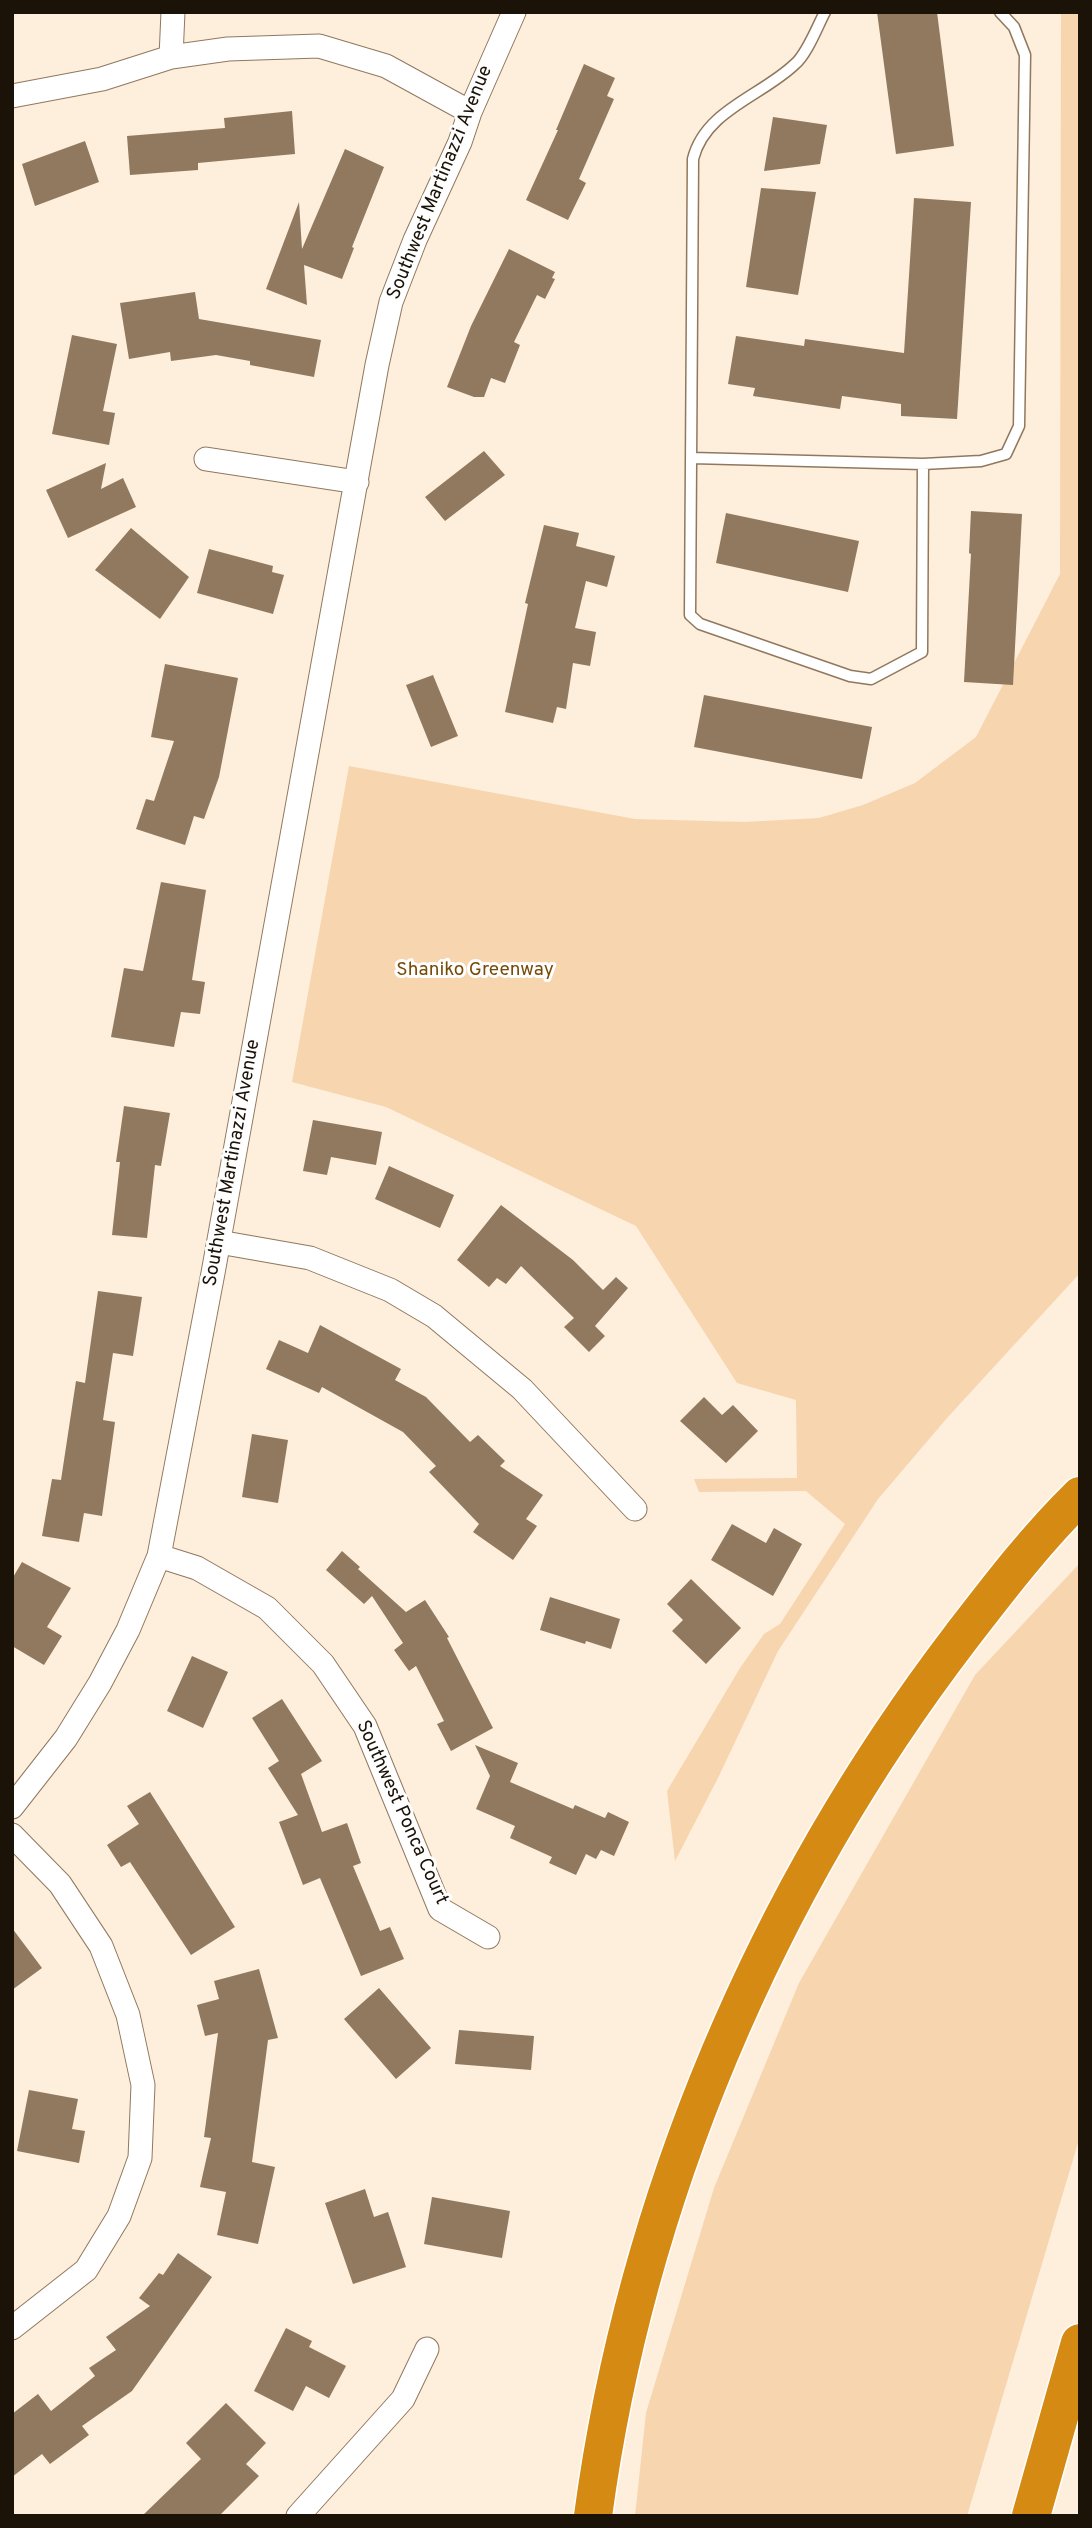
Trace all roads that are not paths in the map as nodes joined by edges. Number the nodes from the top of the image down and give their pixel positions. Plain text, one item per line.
1 (173, 12) edge
2 (514, 12) edge
3 (825, 12) edge
4 (1000, 12) edge
5 (171, 57) junction
6 (12, 96) edge
7 (470, 112) junction
8 (692, 458) junction
9 (206, 459) dead end
10 (923, 464) junction
11 (357, 482) junction
12 (219, 1242) junction
13 (1080, 1496) edge
14 (635, 1509) dead end
15 (159, 1556) junction
16 (12, 1807) edge
17 (12, 1835) edge
18 (488, 1937) dead end
19 (12, 2328) edge
20 (1080, 2343) edge
21 (428, 2349) dead end
22 (298, 2516) edge
23 (593, 2516) edge
24 (1031, 2516) edge

1 - 5 street
2 - 7 street, Southwest Martinazzi Avenue
3 - 8 lane
4 - 10 lane
5 - 6 street
5 - 7 street
7 - 11 street, Southwest Martinazzi Avenue
8 - 10 lane
8 - 10 lane
9 - 11 street
11 - 12 street, Southwest Martinazzi Avenue
12 - 14 street
12 - 15 street, Southwest Martinazzi Avenue
13 - 23 highway
15 - 16 street, Southwest Martinazzi Avenue
15 - 18 street, Southwest Ponca Court
17 - 19 street
20 - 24 highway
21 - 22 street

